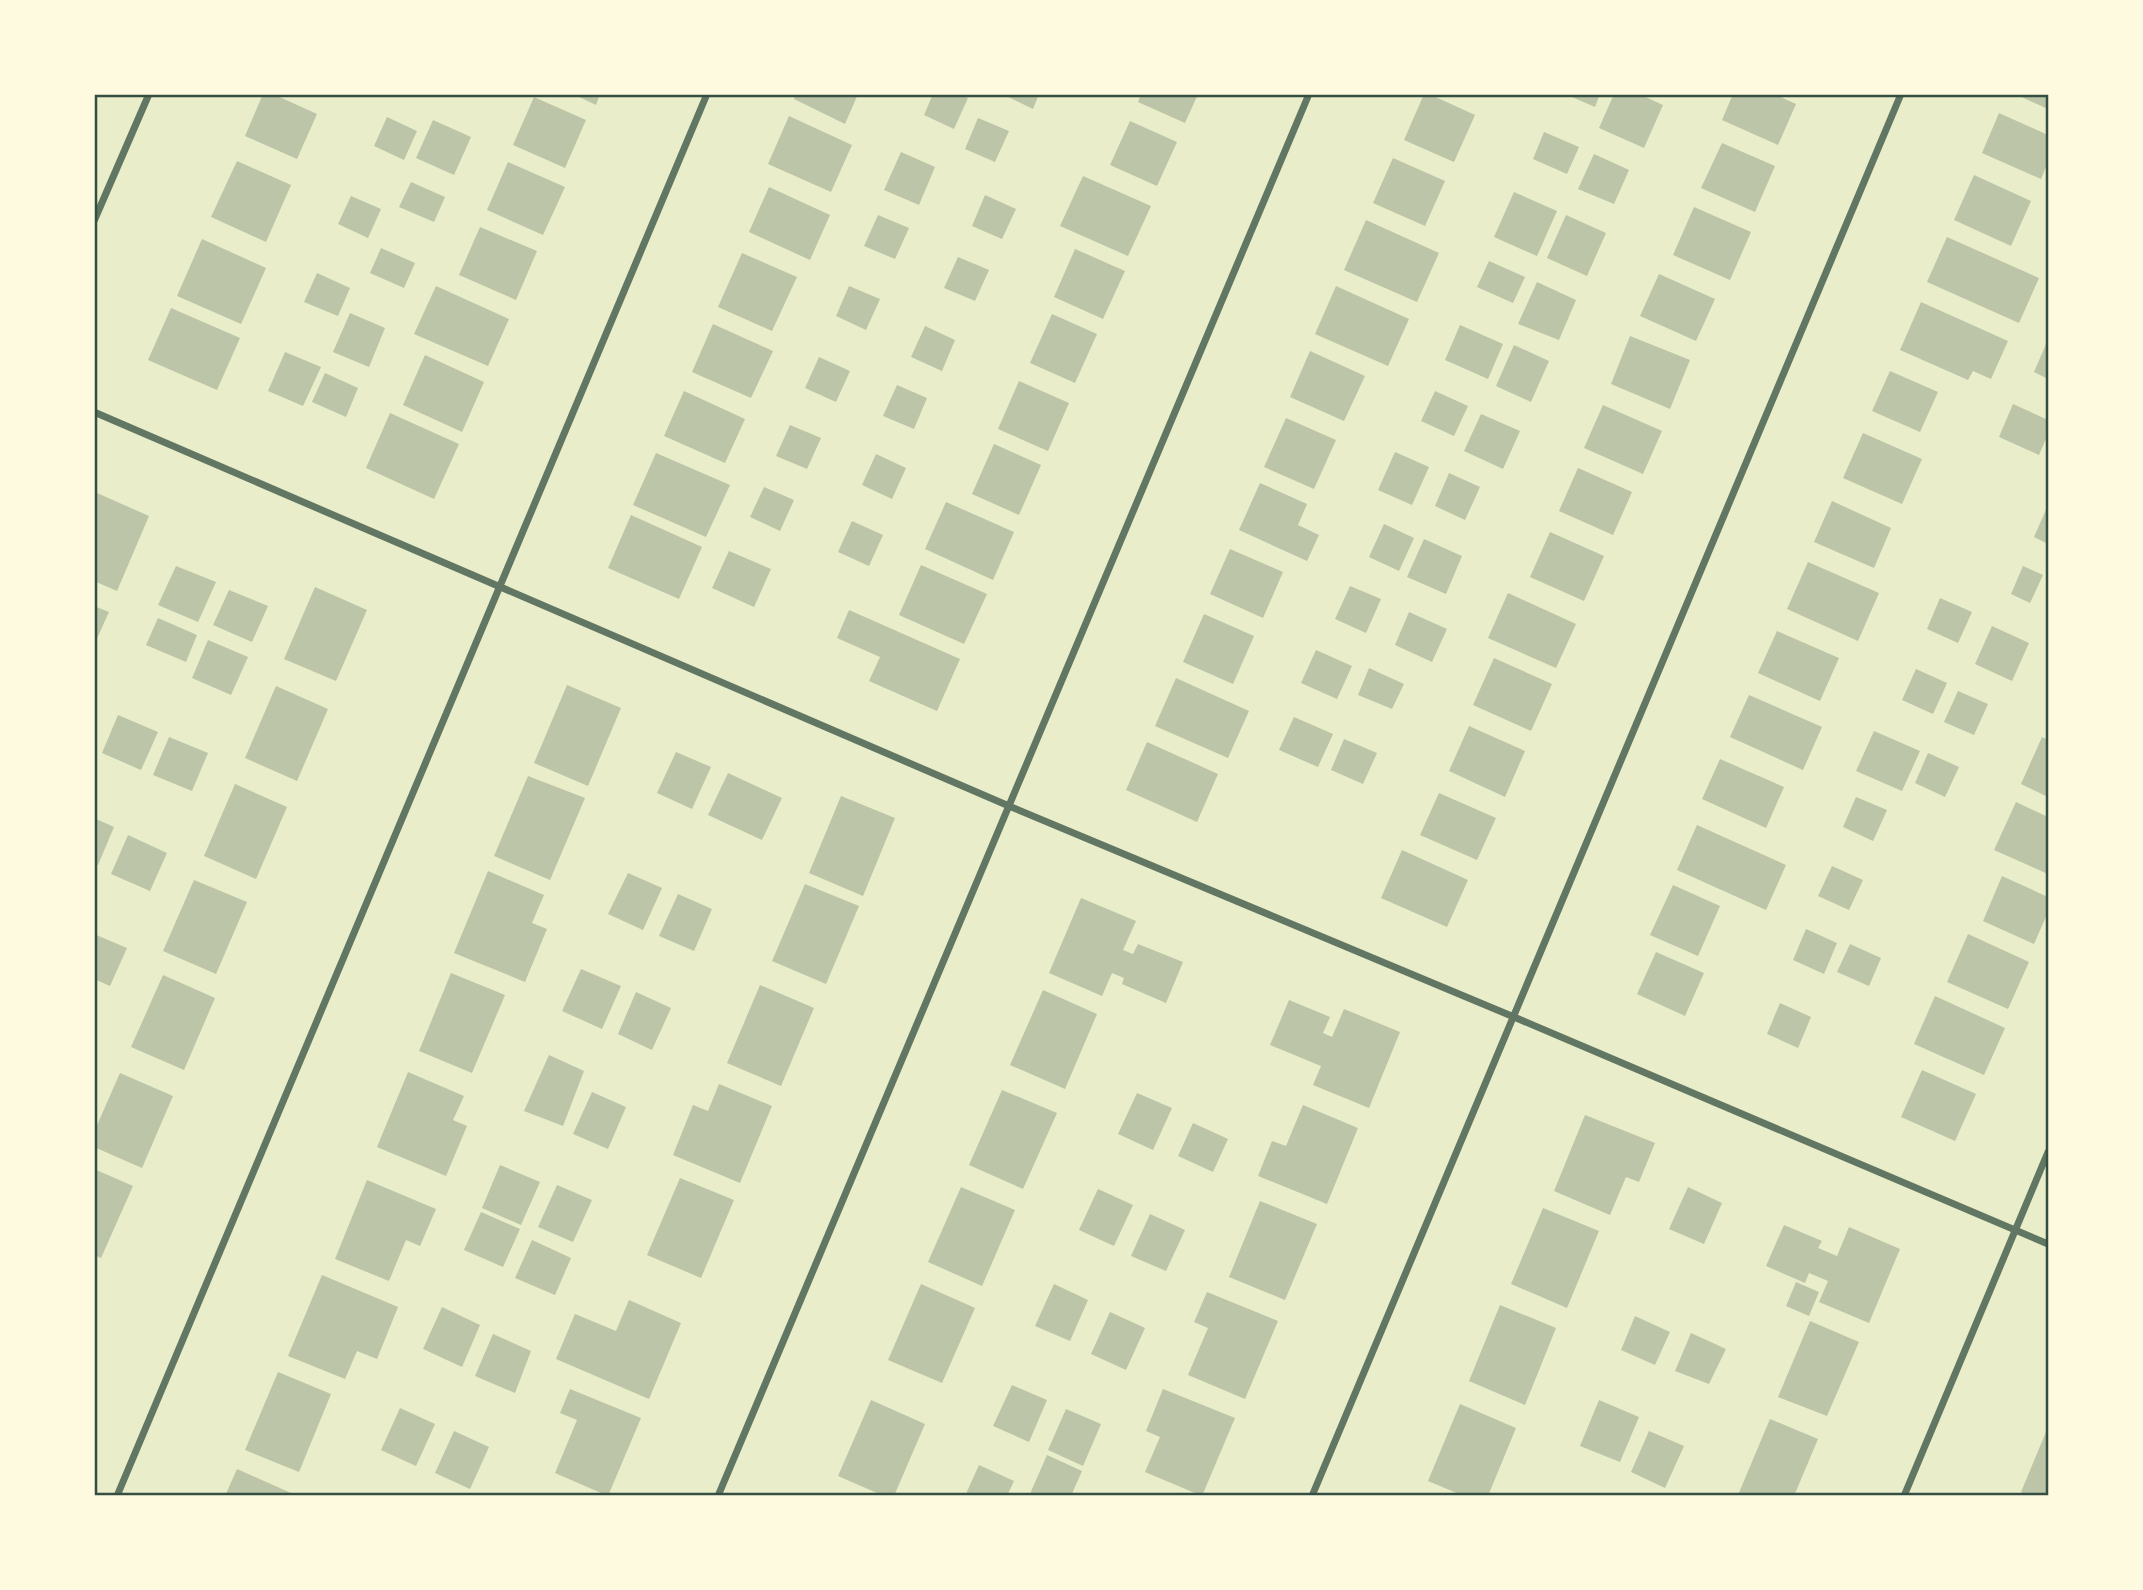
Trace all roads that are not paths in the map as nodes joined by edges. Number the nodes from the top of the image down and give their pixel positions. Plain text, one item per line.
1 (149, 94) edge
2 (707, 94) edge
3 (1309, 94) edge
4 (1901, 94) edge
5 (94, 221) edge
6 (94, 412) edge
7 (500, 586) junction
8 (1009, 806) junction
9 (1514, 1017) junction
10 (2049, 1152) edge
11 (2016, 1230) junction
12 (2049, 1244) edge
13 (117, 1496) edge
14 (718, 1496) edge
15 (1312, 1496) edge
16 (1904, 1496) edge

1 - 5 street
2 - 7 street
3 - 8 street
4 - 9 street
6 - 7 street
7 - 8 street
7 - 13 street
8 - 9 street
8 - 14 street
9 - 11 street
9 - 15 street
10 - 11 street
11 - 12 street
11 - 16 street

